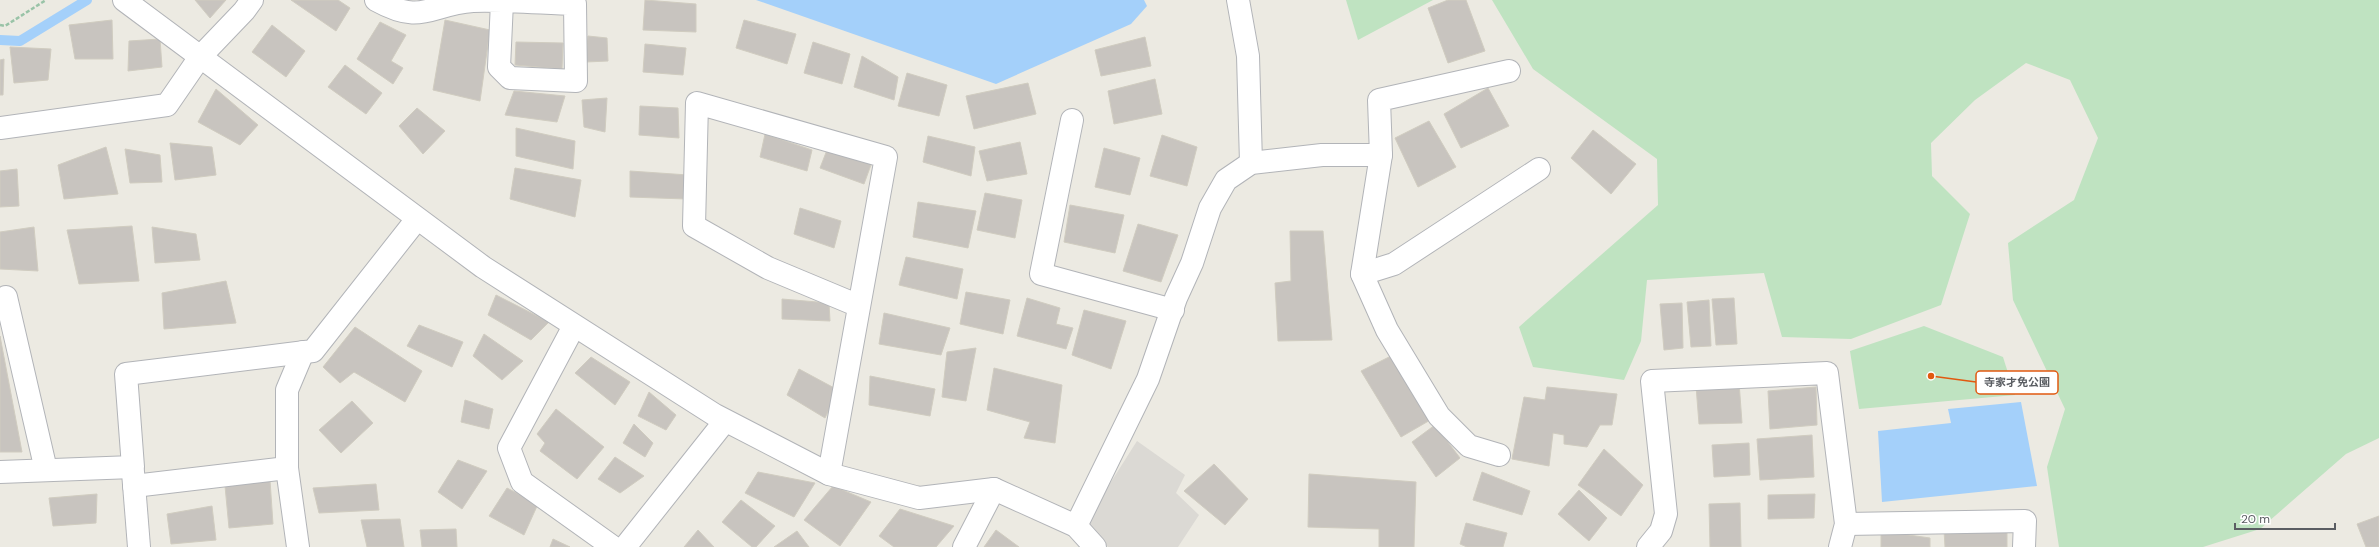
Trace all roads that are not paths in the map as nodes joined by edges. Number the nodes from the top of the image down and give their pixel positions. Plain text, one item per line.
1 (124, 0) edge
2 (252, 0) edge
3 (376, 0) edge
4 (1238, 0) edge
5 (502, 2) junction
6 (200, 57) junction
7 (1509, 70) dead end
8 (1072, 120) dead end
9 (0, 128) edge
10 (1381, 154) junction
11 (1251, 163) junction
12 (1539, 169) dead end
13 (418, 219) junction
14 (1362, 274) junction
15 (6, 296) dead end
16 (859, 306) junction
17 (1173, 310) junction
18 (574, 326) junction
19 (304, 352) junction
20 (725, 421) junction
21 (1499, 455) dead end
22 (287, 468) junction
23 (46, 470) junction
24 (0, 472) edge
25 (829, 474) junction
26 (133, 476) junction
27 (994, 489) junction
28 (1846, 524) junction
29 (1076, 526) junction
30 (139, 547) edge
31 (298, 547) edge
32 (613, 547) edge
33 (625, 547) edge
34 (964, 547) edge
35 (1095, 547) edge
36 (1648, 547) edge
37 (1840, 547) edge
38 (2024, 547) edge

1 - 6 street
2 - 6 street
3 - 5 street
4 - 11 street
5 - 5 street
6 - 9 street
6 - 13 street
7 - 10 street
8 - 17 street
10 - 11 street
10 - 14 street
11 - 17 street
12 - 14 street
13 - 18 street
13 - 19 street
14 - 21 street
15 - 23 street
16 - 16 street
16 - 25 street
17 - 29 street
18 - 20 street
18 - 32 street
19 - 22 street
19 - 26 street
20 - 25 street
20 - 33 street
22 - 26 street
22 - 31 street
23 - 24 street
23 - 26 street
25 - 27 street
26 - 30 street
27 - 29 street
27 - 34 street
28 - 36 street
28 - 37 street
28 - 38 street
29 - 35 street

